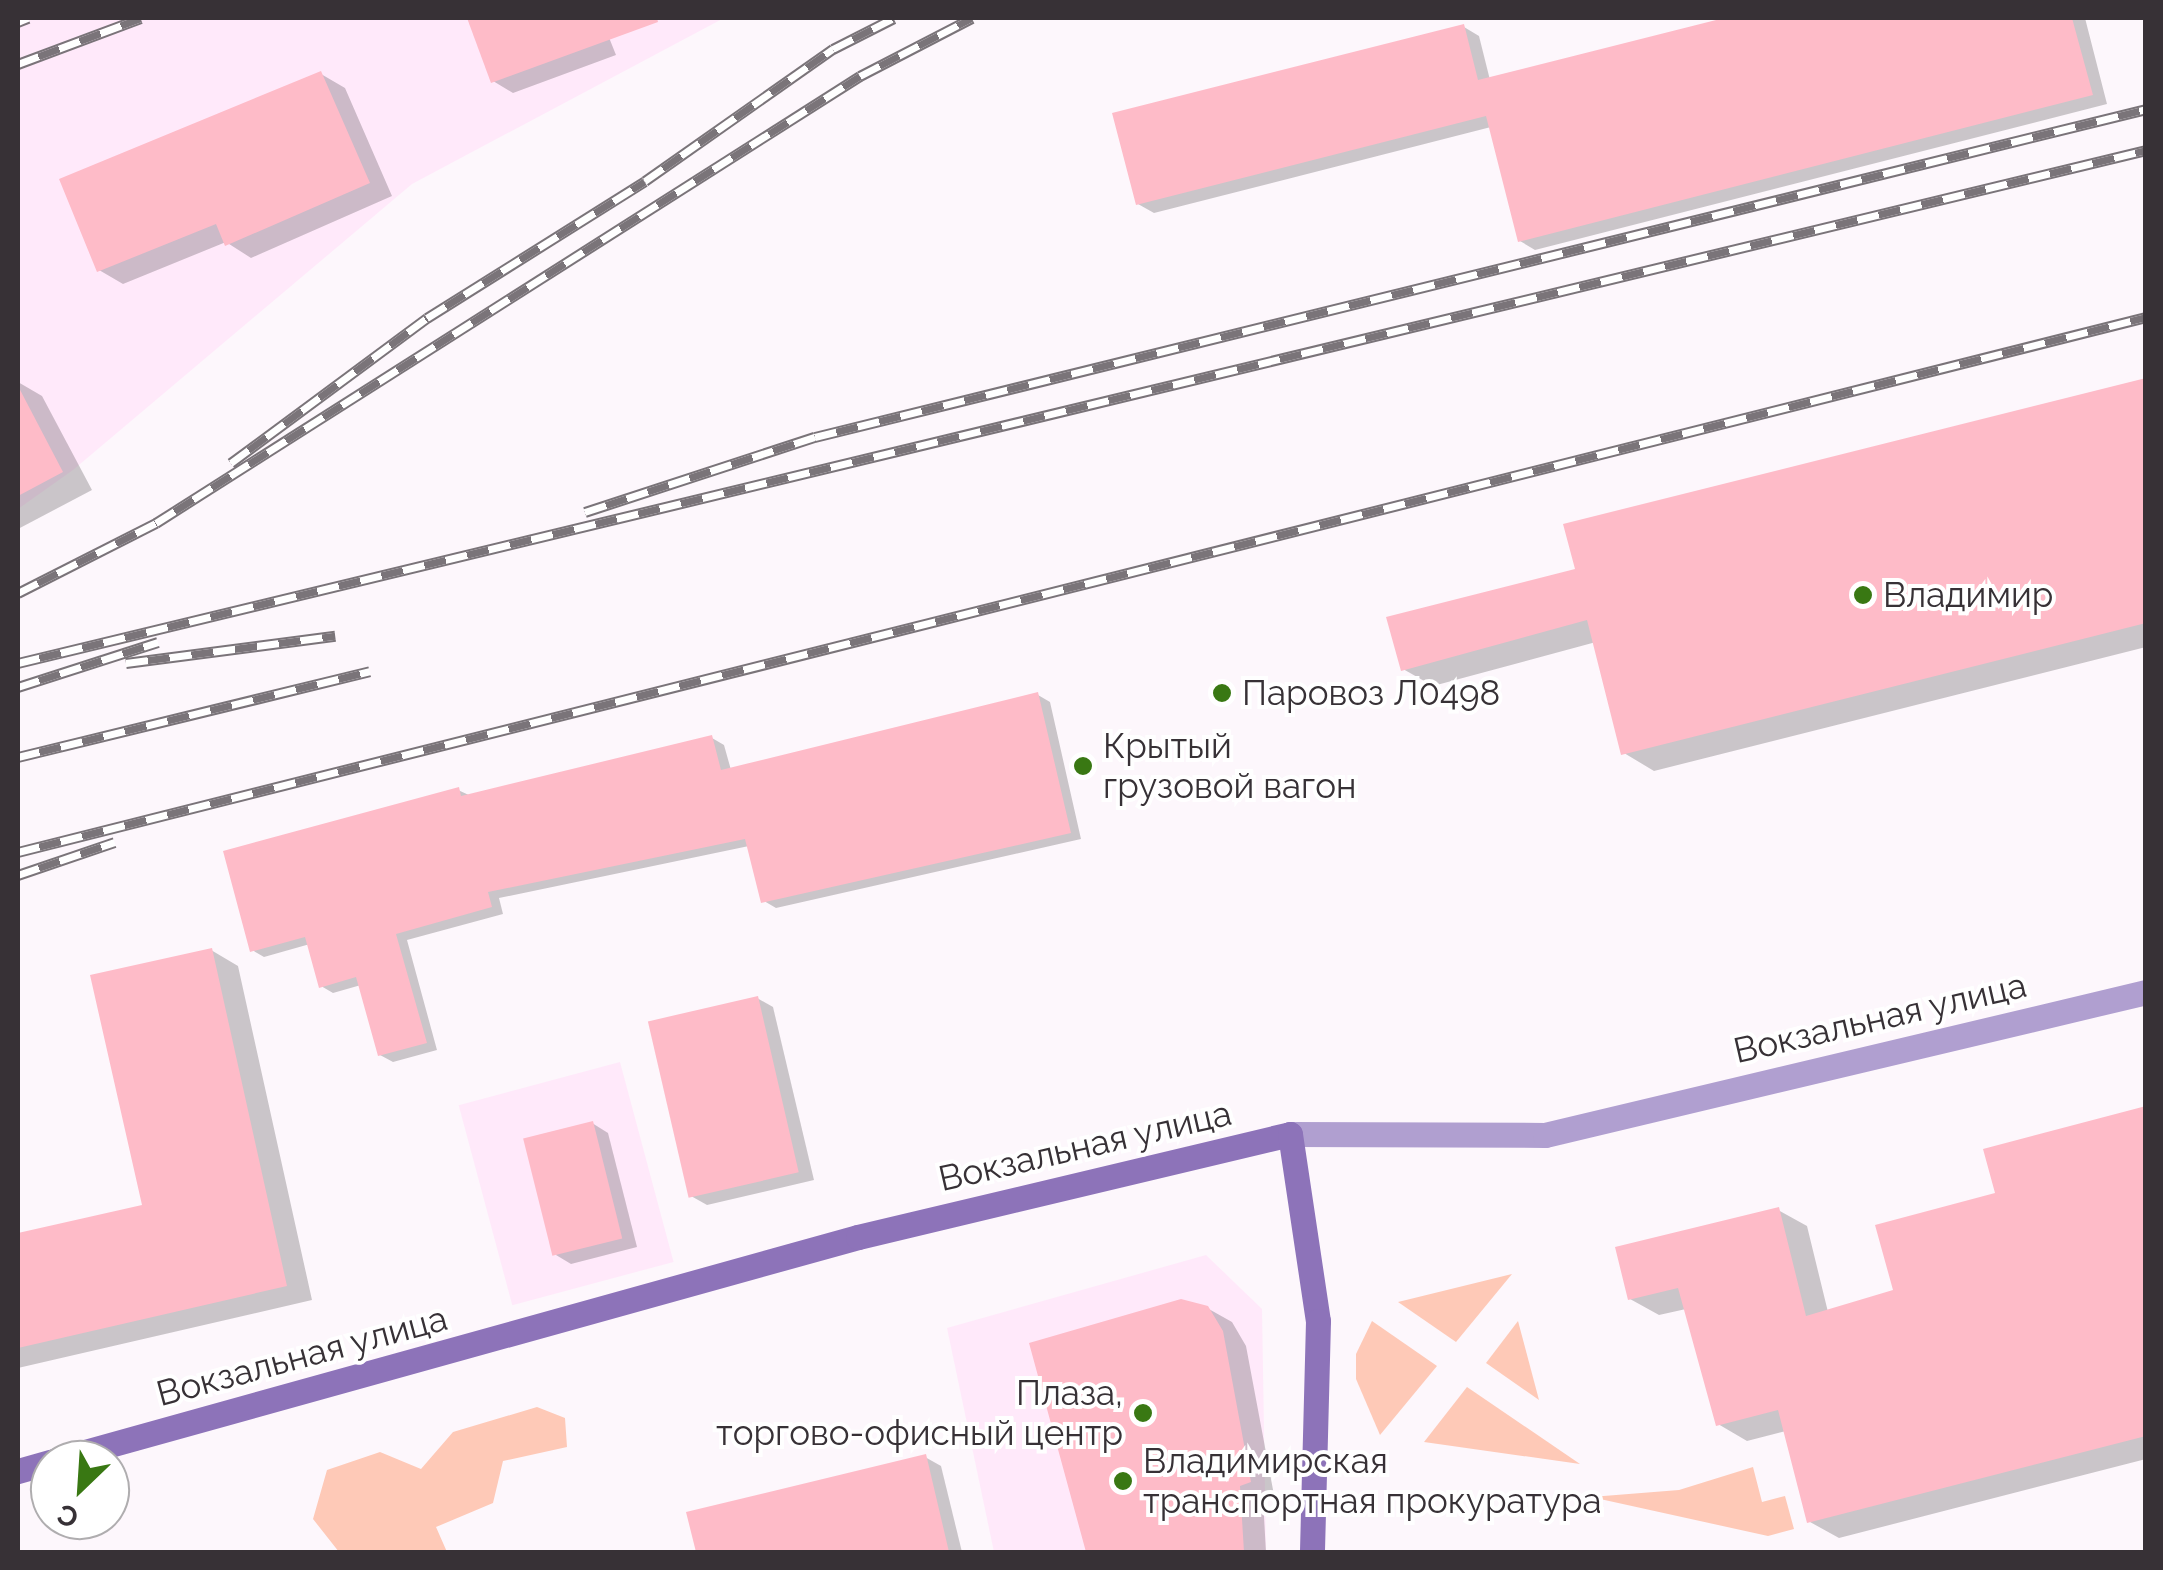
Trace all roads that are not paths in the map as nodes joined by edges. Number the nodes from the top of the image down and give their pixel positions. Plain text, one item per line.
1 (2146, 992) edge
2 (1290, 1134) junction
3 (128, 1440) edge
4 (1312, 1552) edge

1 - 2 street, Вокзальная улица
2 - 3 main road, Вокзальная улица
2 - 4 main road

